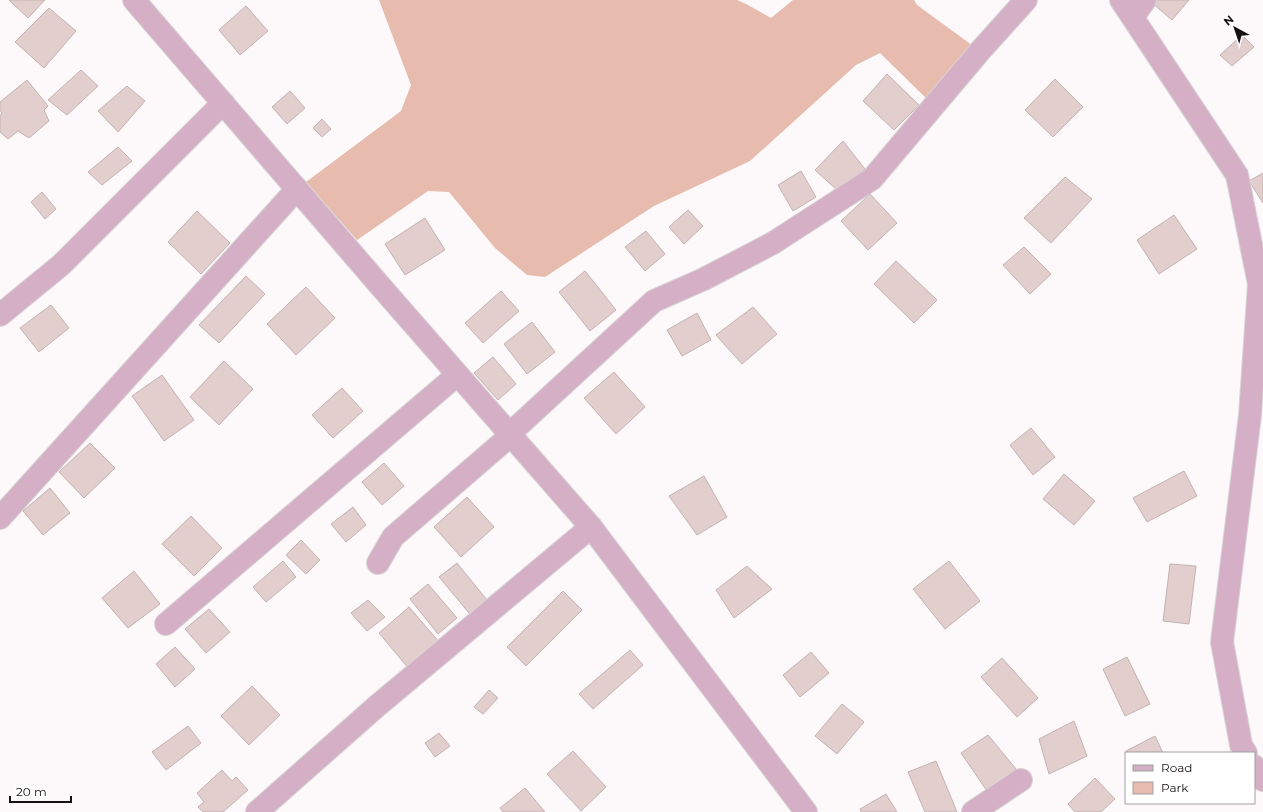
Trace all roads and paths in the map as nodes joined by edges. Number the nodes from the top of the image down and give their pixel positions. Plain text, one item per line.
1 (134, 0) edge
2 (1026, 0) edge
3 (1133, 6) edge
4 (222, 103) junction
5 (297, 190) junction
6 (0, 315) edge
7 (457, 374) junction
8 (510, 436) junction
9 (0, 518) edge
10 (591, 527) junction
11 (378, 563) dead end
12 (166, 624) dead end
13 (1245, 752) edge
14 (1255, 768) edge
15 (1021, 780) dead end
16 (1263, 780) edge
17 (257, 812) edge
18 (806, 812) edge
19 (973, 812) edge

1 - 4 street
2 - 8 street
3 - 13 street
4 - 5 street
4 - 6 street
5 - 7 street
5 - 9 street
7 - 8 street
7 - 12 street
8 - 10 street
8 - 11 street
10 - 17 street
10 - 18 street
14 - 16 street
15 - 19 street

